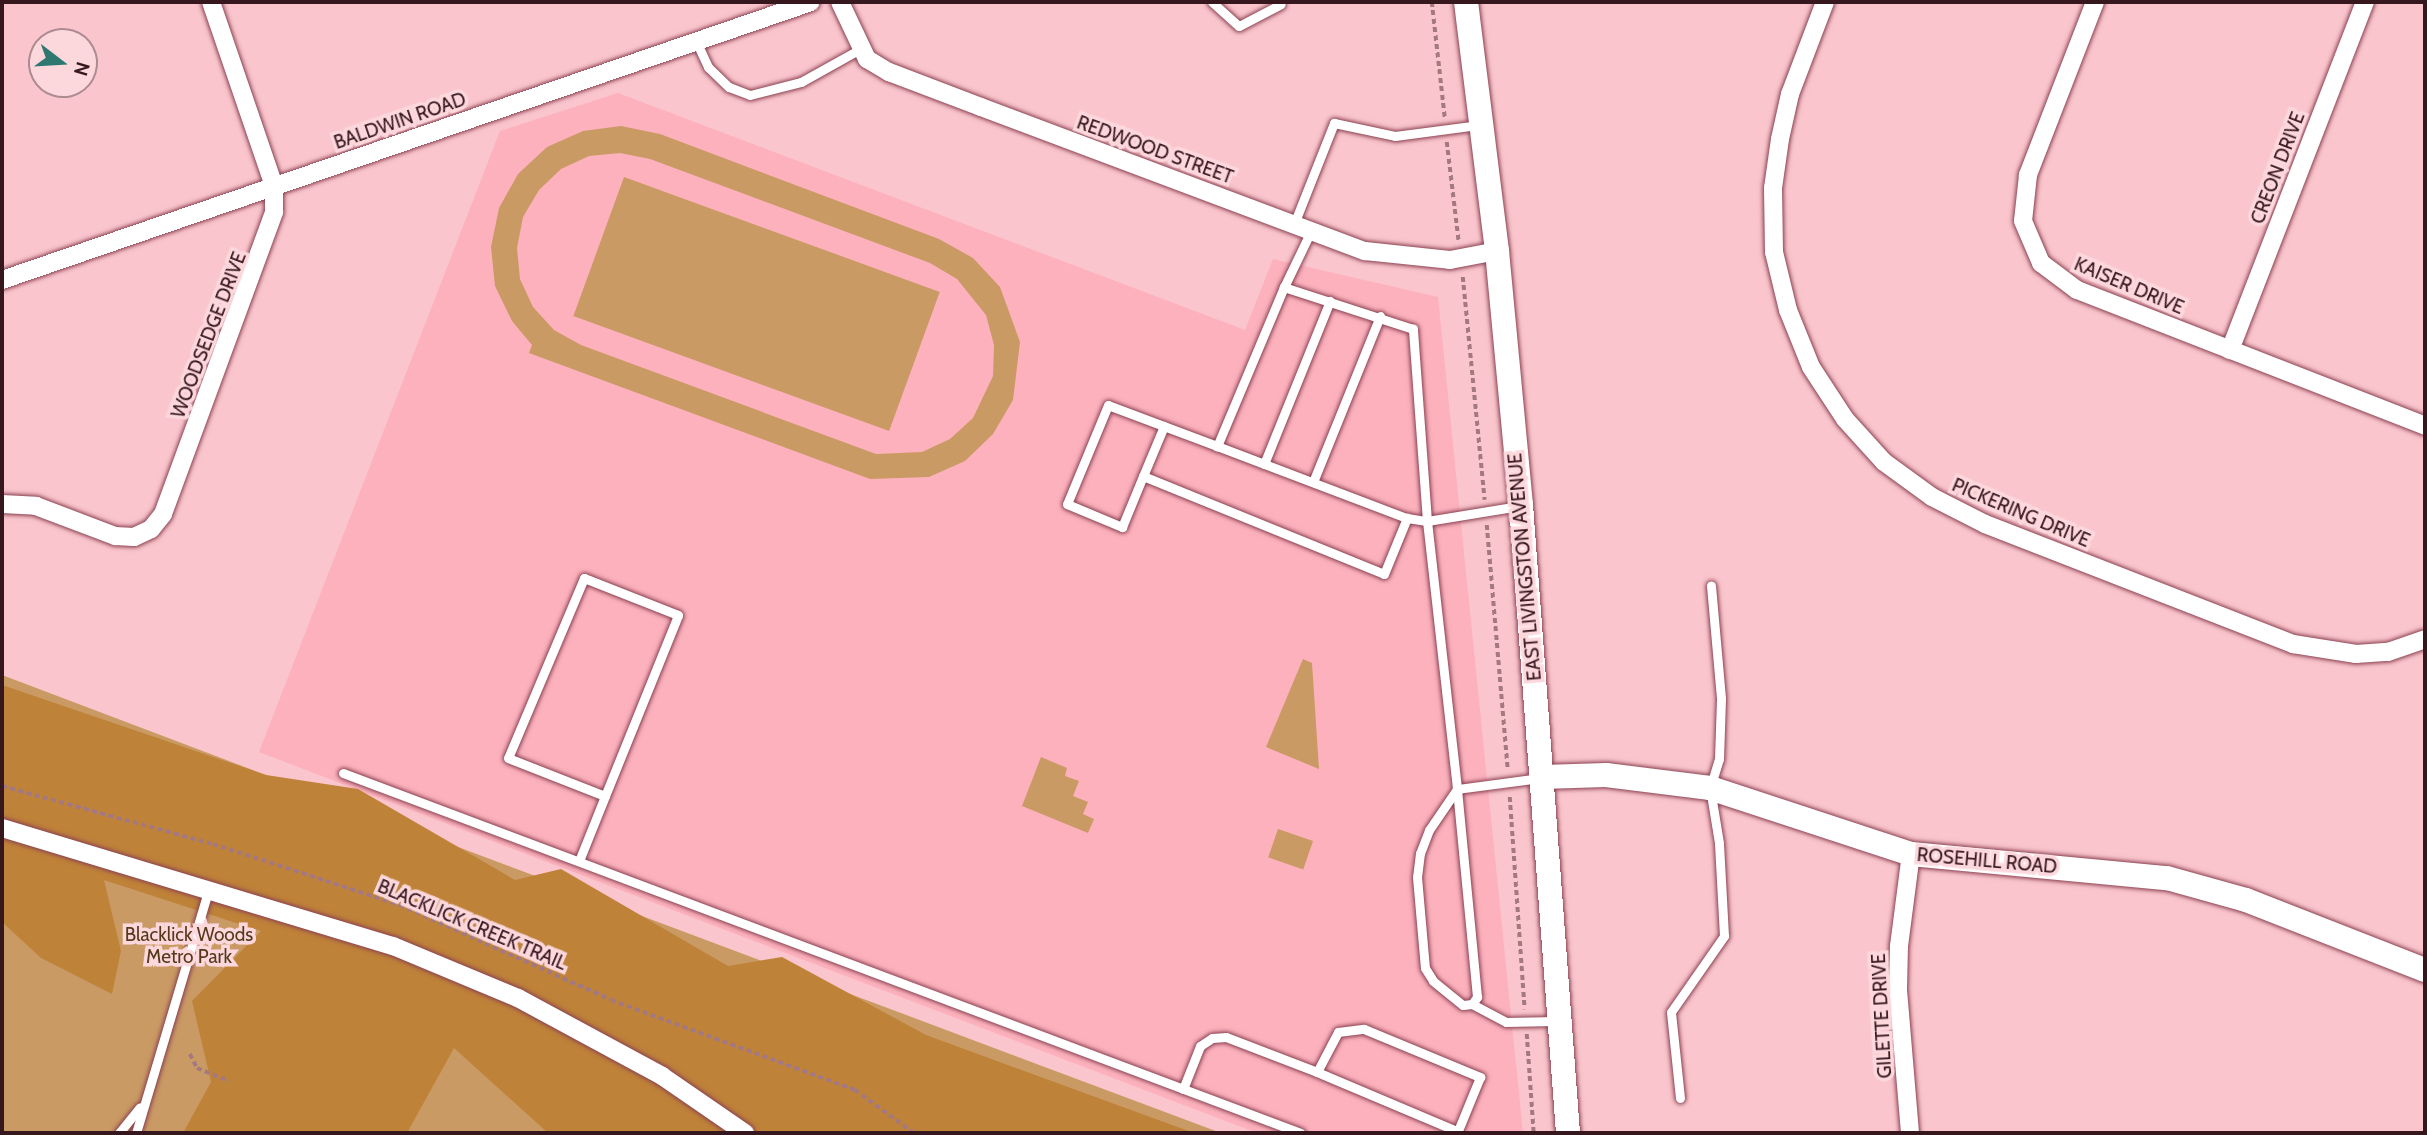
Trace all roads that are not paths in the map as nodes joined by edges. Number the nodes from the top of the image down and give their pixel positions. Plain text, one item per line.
1 (211, 2) edge
2 (811, 2) edge
3 (840, 2) edge
4 (1212, 2) edge
5 (1466, 2) edge
6 (1825, 2) edge
7 (2095, 2) edge
8 (2365, 2) edge
9 (1281, 4) dead end
10 (696, 41) junction
11 (860, 49) junction
12 (1481, 125) junction
13 (274, 186) junction
14 (1303, 228) junction
15 (1497, 251) junction
16 (2, 280) edge
17 (1284, 287) junction
18 (1330, 301) junction
19 (1380, 316) junction
20 (2230, 350) junction
21 (1164, 426) junction
22 (2425, 426) edge
23 (1217, 446) junction
24 (1264, 464) junction
25 (1143, 476) junction
26 (1313, 482) junction
27 (2, 504) edge
28 (1521, 505) junction
29 (1407, 518) junction
30 (1427, 522) junction
31 (1710, 584) dead end
32 (2425, 639) edge
33 (343, 773) dead end
34 (1542, 777) junction
35 (1710, 788) junction
36 (1457, 789) junction
37 (605, 796) junction
38 (2, 828) edge
39 (1911, 854) junction
40 (579, 861) junction
41 (208, 892) junction
42 (2425, 970) edge
43 (1472, 1004) junction
44 (1560, 1021) junction
45 (1317, 1072) junction
46 (1183, 1089) junction
47 (1680, 1098) dead end
48 (144, 1103) junction
49 (1457, 1132) edge
50 (119, 1133) edge
51 (136, 1133) edge
52 (745, 1133) edge
53 (1301, 1133) edge
54 (1568, 1133) edge
55 (1910, 1133) edge

1 - 13 street, WOODSEDGE DRIVE
2 - 10 street, BALDWIN ROAD
3 - 11 street, REDWOOD STREET
4 - 9 lane
5 - 12 main road, EAST LIVINGSTON AVENUE
6 - 32 street, PICKERING DRIVE
7 - 20 street, KAISER DRIVE
8 - 20 street, CREON DRIVE
10 - 11 lane
10 - 13 street, BALDWIN ROAD
11 - 14 street, REDWOOD STREET
12 - 14 lane
12 - 15 main road, EAST LIVINGSTON AVENUE
13 - 16 street, BALDWIN ROAD
13 - 27 street, WOODSEDGE DRIVE
14 - 15 street, REDWOOD STREET
14 - 17 lane
15 - 28 main road, EAST LIVINGSTON AVENUE
17 - 18 lane
17 - 23 lane
18 - 19 lane
18 - 24 lane
19 - 26 lane
19 - 30 lane
20 - 22 street, KAISER DRIVE
21 - 23 lane
21 - 25 lane
21 - 25 lane
23 - 24 lane
24 - 26 lane
25 - 29 lane
26 - 29 lane
28 - 30 lane
28 - 34 main road, EAST LIVINGSTON AVENUE
29 - 30 lane
30 - 36 lane
31 - 35 lane
33 - 40 lane
34 - 35 main road, ROSEHILL ROAD
34 - 36 lane
34 - 44 main road, EAST LIVINGSTON AVENUE
35 - 39 main road, ROSEHILL ROAD
35 - 47 lane
36 - 43 lane
36 - 43 lane
37 - 37 lane
37 - 40 lane
38 - 41 street
39 - 42 main road, ROSEHILL ROAD
39 - 55 street, GILETTE DRIVE
40 - 46 lane
41 - 48 lane
41 - 52 street
43 - 44 lane
44 - 54 main road, EAST LIVINGSTON AVENUE
45 - 46 lane
45 - 49 lane
45 - 49 lane
46 - 53 lane
48 - 50 lane
48 - 51 lane

